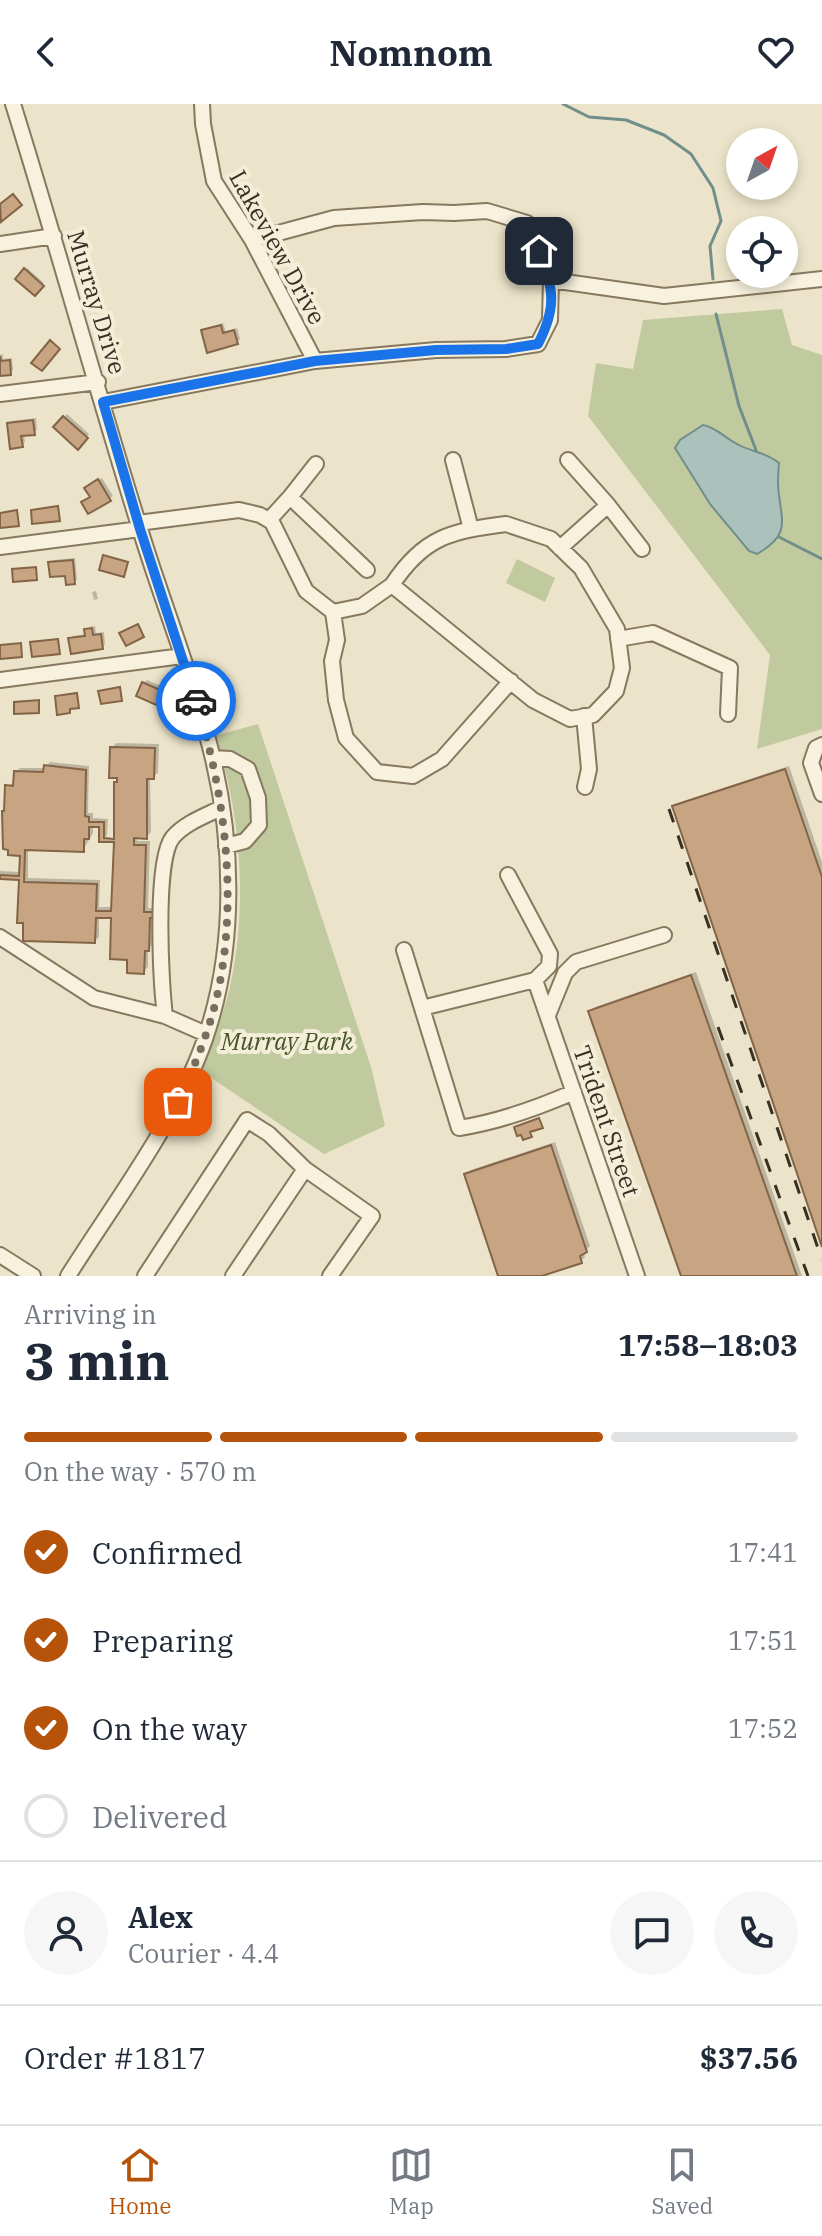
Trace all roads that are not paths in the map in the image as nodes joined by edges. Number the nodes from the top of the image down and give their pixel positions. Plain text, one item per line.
1 (13, 104) edge
2 (202, 104) edge
3 (54, 236) junction
4 (252, 240) junction
5 (0, 244) edge
6 (822, 279) edge
7 (551, 280) junction
8 (315, 361) junction
9 (98, 382) junction
10 (0, 394) edge
11 (103, 402) junction
12 (453, 460) dead end
13 (568, 460) dead end
14 (316, 464) dead end
15 (290, 497) junction
16 (608, 505) junction
17 (269, 520) junction
18 (139, 526) junction
19 (471, 529) junction
20 (0, 547) edge
21 (560, 548) junction
22 (642, 549) dead end
23 (367, 570) dead end
24 (392, 585) junction
25 (333, 612) junction
26 (618, 639) junction
27 (182, 656) junction
28 (0, 680) edge
29 (511, 681) junction
30 (728, 714) dead end
31 (584, 716) junction
32 (822, 745) edge
33 (213, 758) junction
34 (585, 787) dead end
35 (822, 794) edge
36 (221, 808) junction
37 (226, 846) junction
38 (508, 875) dead end
39 (664, 935) dead end
40 (0, 937) edge
41 (404, 950) dead end
42 (535, 980) junction
43 (422, 1008) junction
44 (548, 1015) junction
45 (165, 1016) junction
46 (206, 1034) junction
47 (574, 1092) junction
48 (305, 1169) junction
49 (0, 1255) edge
50 (33, 1276) edge
51 (68, 1276) edge
52 (145, 1276) edge
53 (233, 1276) edge
54 (330, 1276) edge
55 (637, 1276) edge

1 - 3 street, Murray Drive
2 - 4 street, Lakeview Drive
3 - 5 street
3 - 9 street, Murray Drive
4 - 7 street
4 - 8 street, Lakeview Drive
6 - 7 street
7 - 8 street
8 - 11 street
9 - 10 street
9 - 11 street, Murray Drive
11 - 18 street, Murray Drive
12 - 19 street
13 - 16 street
14 - 15 street
15 - 17 street
15 - 23 street
16 - 21 street
16 - 22 street
17 - 18 street
17 - 25 street
18 - 20 street
18 - 27 street, Murray Drive
19 - 21 street
19 - 24 street
21 - 26 street
24 - 25 street
24 - 29 street
25 - 29 street
26 - 30 street
26 - 31 street
27 - 28 street
27 - 33 street, Murray Drive
29 - 31 street
31 - 34 street
32 - 35 street
33 - 36 street, Murray Drive
33 - 37 street
36 - 37 street, Murray Drive
36 - 45 street
37 - 46 street, Murray Drive
38 - 42 street
39 - 44 street
40 - 45 street
41 - 43 street
42 - 43 street
42 - 44 street, Trident Street
43 - 47 street
44 - 47 street, Trident Street
45 - 46 street
46 - 51 street, Murray Drive
47 - 55 street, Trident Street
48 - 52 street
48 - 53 street
48 - 54 street
49 - 50 street

